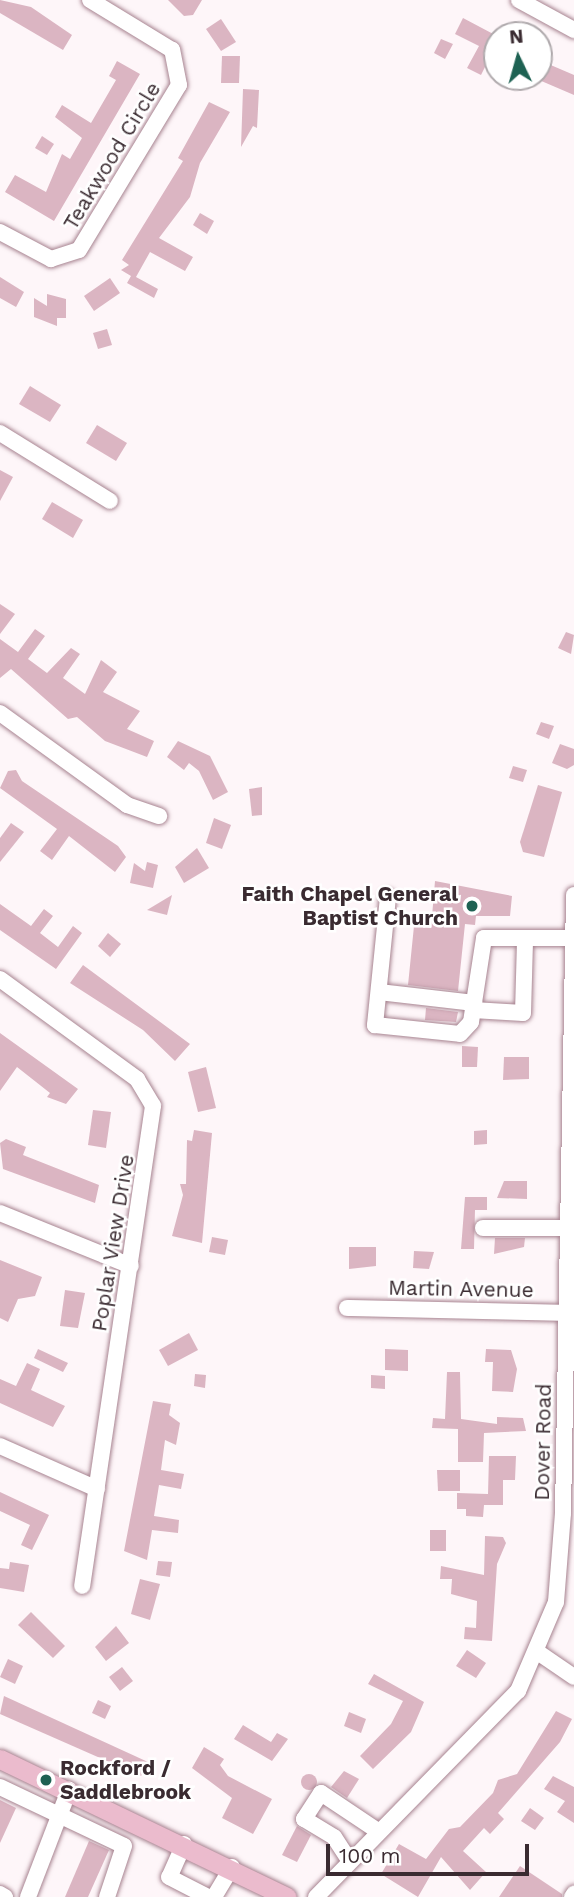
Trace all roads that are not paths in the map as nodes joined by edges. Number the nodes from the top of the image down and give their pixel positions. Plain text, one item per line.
1 (89, 0) edge
2 (527, 2) edge
3 (574, 30) edge
4 (0, 232) edge
5 (0, 433) edge
6 (110, 500) dead end
7 (0, 713) edge
8 (159, 816) dead end
9 (574, 895) edge
10 (388, 897) dead end
11 (571, 938) junction
12 (524, 942) junction
13 (0, 979) edge
14 (379, 992) junction
15 (473, 1012) junction
16 (0, 1213) edge
17 (483, 1228) dead end
18 (567, 1228) junction
19 (131, 1266) junction
20 (347, 1308) dead end
21 (570, 1312) edge
22 (0, 1446) edge
23 (97, 1489) junction
24 (82, 1586) dead end
25 (539, 1653) junction
26 (574, 1678) edge
27 (0, 1759) edge
28 (0, 1787) edge
29 (69, 1790) junction
30 (57, 1815) junction
31 (378, 1831) junction
32 (184, 1844) junction
33 (349, 1860) junction
34 (232, 1867) junction
35 (0, 1894) edge
36 (5, 1897) edge
37 (28, 1897) edge
38 (107, 1897) edge
39 (208, 1897) edge
40 (215, 1897) edge
41 (287, 1897) edge
42 (316, 1897) edge

1 - 4 street, Teakwood Circle
2 - 3 street
5 - 6 street
7 - 8 street
9 - 11 street, Dover Road
10 - 14 street
11 - 12 street
11 - 18 street, Dover Road
12 - 15 street
12 - 15 street
13 - 19 street, Poplar View Drive
14 - 15 street
14 - 15 street
16 - 19 street
17 - 18 street
18 - 21 street, Dover Road
19 - 23 street, Poplar View Drive
20 - 21 street, Martin Avenue
21 - 25 street, Dover Road
22 - 23 street
23 - 24 street, Poplar View Drive
25 - 26 street
25 - 31 street, Dover Road
27 - 29 main road
28 - 30 street
29 - 30 street
29 - 32 main road
30 - 37 street
30 - 38 street
31 - 33 street, Dover Road
31 - 33 street
32 - 34 main road
32 - 39 street
33 - 42 street, Dover Road
34 - 40 street
34 - 41 main road
35 - 36 street

